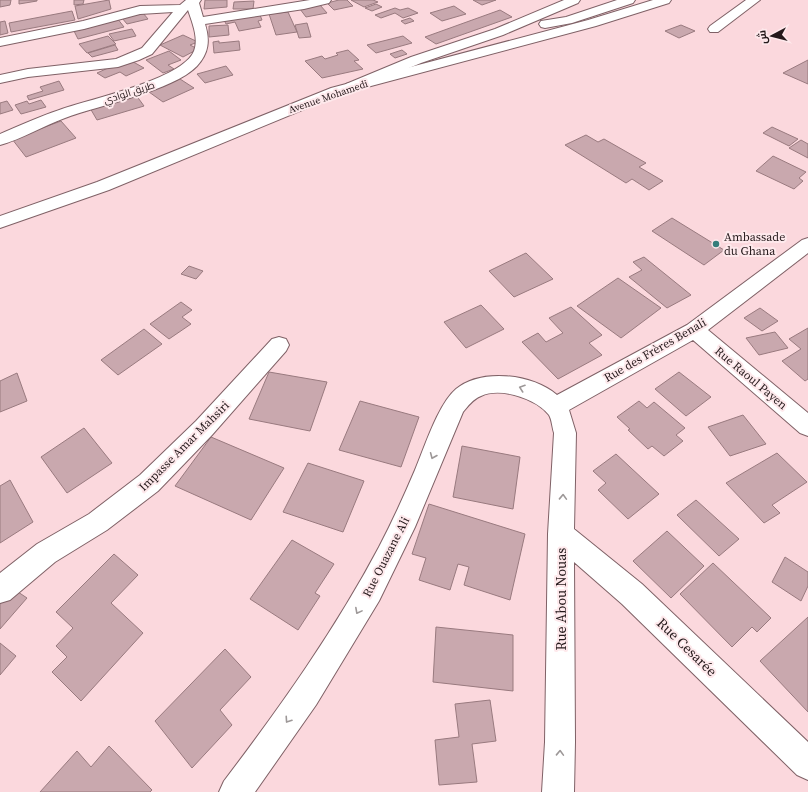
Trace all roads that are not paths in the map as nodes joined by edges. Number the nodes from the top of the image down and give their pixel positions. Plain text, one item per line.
1 (325, 0) edge
2 (574, 0) edge
3 (628, 0) edge
4 (665, 0) edge
5 (754, 0) edge
6 (191, 2) edge
7 (198, 21) junction
8 (714, 29) dead end
9 (499, 32) junction
10 (0, 42) edge
11 (0, 79) edge
12 (351, 86) junction
13 (0, 140) edge
14 (0, 222) edge
15 (808, 244) edge
16 (694, 330) junction
17 (279, 344) dead end
18 (556, 407) junction
19 (808, 426) edge
20 (561, 534) junction
21 (0, 590) edge
22 (808, 764) edge
23 (235, 792) edge
24 (558, 792) edge

1 - 7 street
2 - 9 street
3 - 9 street
4 - 12 street, Avenue Mohamedi
5 - 8 street
6 - 7 street, طريق الوادي
6 - 10 street
6 - 11 street
7 - 13 street, طريق الوادي
9 - 12 street
12 - 14 street, Avenue Mohamedi
15 - 16 street, Rue des Frères Benali
16 - 18 street, Rue des Frères Benali
16 - 19 street, Rue Raoul Payen
17 - 21 street, Impasse Amar Mahsiri
20 -> 18 street, Rue Abou Nouas
18 -> 23 street, Rue Ouazane Ali
20 - 22 street, Rue Cesarée
24 -> 20 street, Rue Abou Nouas

